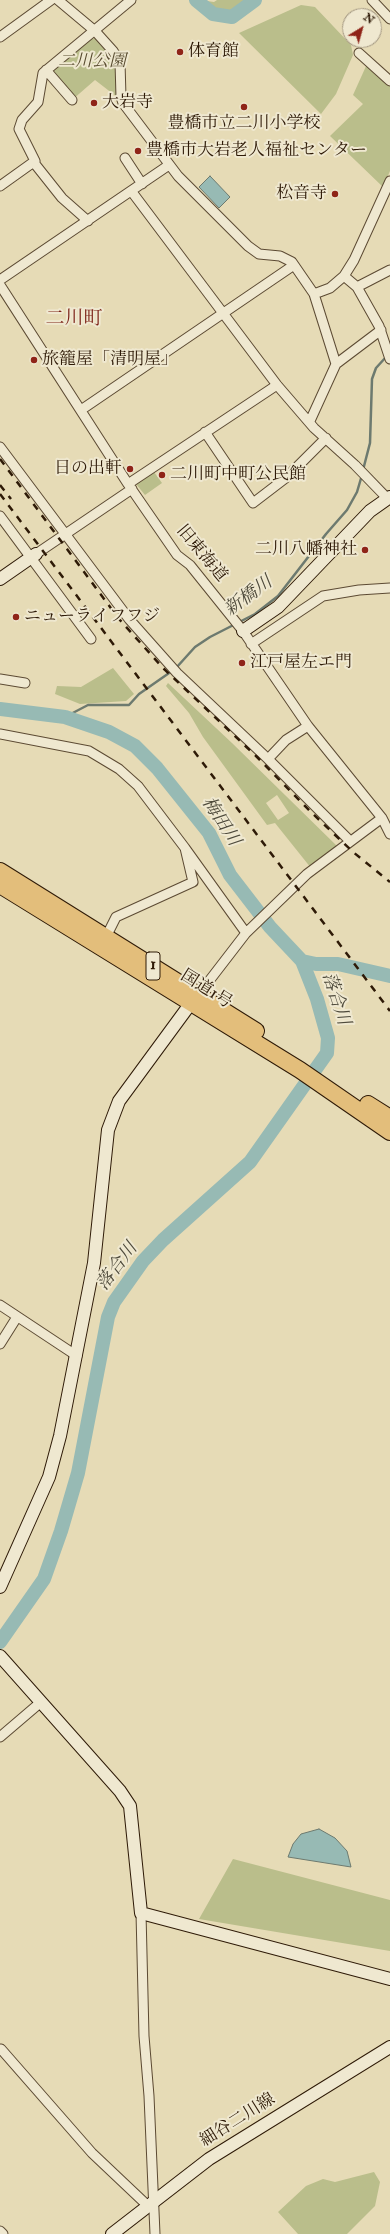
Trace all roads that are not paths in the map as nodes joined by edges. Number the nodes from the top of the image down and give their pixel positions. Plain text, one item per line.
1 (51, 0) edge
2 (58, 0) edge
3 (132, 0) edge
4 (372, 0) edge
5 (390, 19) edge
6 (95, 31) junction
7 (0, 38) edge
8 (359, 53) dead end
9 (46, 70) junction
10 (390, 81) edge
11 (72, 100) dead end
12 (125, 158) dead end
13 (35, 161) junction
14 (169, 165) junction
15 (390, 181) edge
16 (1, 184) edge
17 (142, 184) junction
18 (132, 192) junction
19 (88, 221) junction
20 (294, 265) junction
21 (390, 270) edge
22 (344, 276) junction
23 (0, 280) edge
24 (0, 285) edge
25 (357, 287) junction
26 (314, 294) junction
27 (223, 315) junction
28 (381, 330) junction
29 (390, 359) edge
30 (336, 364) junction
31 (277, 385) junction
32 (81, 410) junction
33 (310, 421) junction
34 (206, 432) junction
35 (326, 438) junction
36 (0, 447) edge
37 (130, 487) junction
38 (388, 498) edge
39 (0, 516) edge
40 (65, 535) junction
41 (34, 556) junction
42 (0, 579) edge
43 (390, 588) edge
44 (239, 625) junction
45 (91, 639) dead end
46 (251, 644) junction
47 (0, 679) edge
48 (25, 683) dead end
49 (308, 726) junction
50 (0, 734) edge
51 (268, 759) junction
52 (382, 818) junction
53 (390, 834) edge
54 (350, 841) junction
55 (185, 848) junction
56 (0, 871) edge
57 (0, 885) edge
58 (248, 932) junction
59 (106, 937) junction
60 (195, 998) junction
61 (324, 1081) junction
62 (390, 1118) edge
63 (390, 1132) edge
64 (0, 1305) edge
65 (17, 1317) junction
66 (0, 1344) edge
67 (77, 1356) junction
68 (0, 1587) edge
69 (0, 1656) edge
70 (41, 1702) junction
71 (0, 1737) edge
72 (141, 1913) junction
73 (390, 1979) edge
74 (390, 2047) edge
75 (1, 2049) edge
76 (151, 2204) junction
77 (0, 2231) edge
78 (3, 2234) edge
79 (112, 2234) edge
80 (155, 2234) edge

1 - 7 street
2 - 6 street
3 - 6 street
4 - 5 street
6 - 9 street
6 - 14 street
8 - 10 street
9 - 11 street
9 - 13 street
12 - 17 street
13 - 16 street
13 - 19 street
14 - 17 street
14 - 20 street
15 - 22 street
17 - 18 street
18 - 19 street
18 - 27 street
19 - 23 street
20 - 26 street
20 - 27 street
21 - 25 street
22 - 25 street
22 - 26 street
24 - 32 street, 旧東海道
25 - 28 street
26 - 30 street
27 - 31 street
27 - 32 street
28 - 29 street
28 - 30 street
30 - 33 street
31 - 33 street
31 - 34 street
32 - 37 street, 旧東海道
33 - 35 street
34 - 35 street
34 - 37 street
35 - 38 street
36 - 40 street
37 - 40 street
37 - 44 street, 旧東海道
38 - 44 street
39 - 41 street
40 - 41 street
40 - 51 street
41 - 42 street
41 - 45 street
43 - 46 street
44 - 46 street, 旧東海道
46 - 49 street, 旧東海道
47 - 48 street
49 - 51 street
49 - 52 street, 旧東海道
50 - 55 street
51 - 54 street
52 - 53 street, 旧東海道
52 - 54 street
54 - 58 street
55 - 58 street
55 - 59 street
56 - 59 highway, 国道1号 / 1
57 - 60 highway, 国道1号 / 1
58 - 60 street
59 - 60 highway, 国道1号 / 1
60 - 61 highway, 国道1号 / 1
60 - 67 street
61 - 62 highway, 国道1号 / 1
61 - 63 highway, 国道1号 / 1
64 - 65 street
65 - 66 street
65 - 67 street
67 - 68 street
69 - 70 street
70 - 71 street
70 - 72 street
72 - 73 street
72 - 76 street
74 - 76 street, 細谷二川線
75 - 76 street
76 - 79 street, 細谷二川線
76 - 80 street
77 - 78 street

